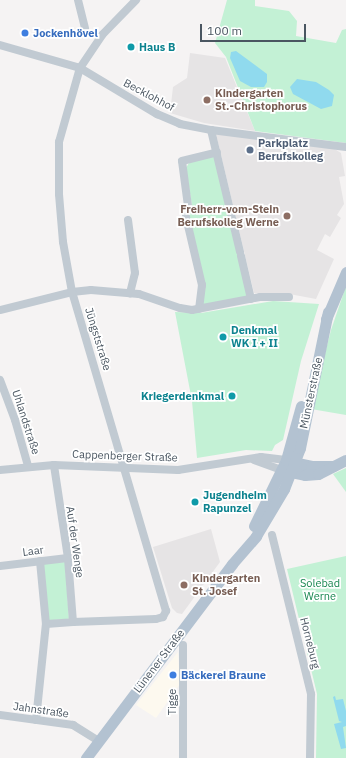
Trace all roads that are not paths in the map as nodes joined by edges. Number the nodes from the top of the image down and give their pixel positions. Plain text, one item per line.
1 (78, 0) edge
2 (136, 0) edge
3 (85, 28) dead end
4 (0, 45) edge
5 (80, 68) junction
6 (212, 130) junction
7 (346, 147) edge
8 (217, 152) junction
9 (188, 206) dead end
10 (186, 217) dead end
11 (128, 220) dead end
12 (346, 272) edge
13 (72, 292) junction
14 (130, 293) junction
15 (289, 297) dead end
16 (251, 299) junction
17 (199, 309) junction
18 (0, 310) edge
19 (1, 384) edge
20 (341, 463) edge
21 (54, 465) junction
22 (28, 466) junction
23 (289, 467) junction
24 (125, 468) junction
25 (0, 470) edge
26 (272, 535) dead end
27 (68, 558) junction
28 (40, 561) junction
29 (0, 566) edge
30 (73, 622) junction
31 (46, 624) junction
32 (183, 645) dead end
33 (0, 715) edge
34 (36, 720) junction
35 (99, 741) junction
36 (86, 758) edge
37 (183, 758) edge
38 (310, 758) edge

1 - 3 street
2 - 5 street, Jüngststraße
4 - 5 street, Becklohhof
5 - 6 street, Becklohhof
5 - 13 street, Jüngststraße
6 - 7 street, Becklohhof
6 - 8 street
8 - 9 street
8 - 16 street
10 - 17 street
11 - 14 street
12 - 23 main road, Münsterstraße
13 - 14 street
13 - 18 street
13 - 24 street, Jüngststraße
14 - 17 street
15 - 16 street
16 - 17 street
19 - 22 street, Uhlandstraße
20 - 23 main road
21 - 22 street, Cappenberger Straße
21 - 24 street, Cappenberger Straße
21 - 27 street, Auf der Wenge
22 - 25 street, Cappenberger Straße
23 - 24 street, Cappenberger Straße
23 - 35 main road, Lünener Straße
24 - 30 street, Jüngststraße
26 - 38 street, Horneburg
27 - 28 street, Laar
27 - 30 street, Auf der Wenge
28 - 29 street, Laar
28 - 31 street
30 - 31 street
31 - 34 street
32 - 37 street, Tigge
33 - 34 street, Jahnstraße
34 - 35 street, Jahnstraße
35 - 36 main road, Lünener Straße

